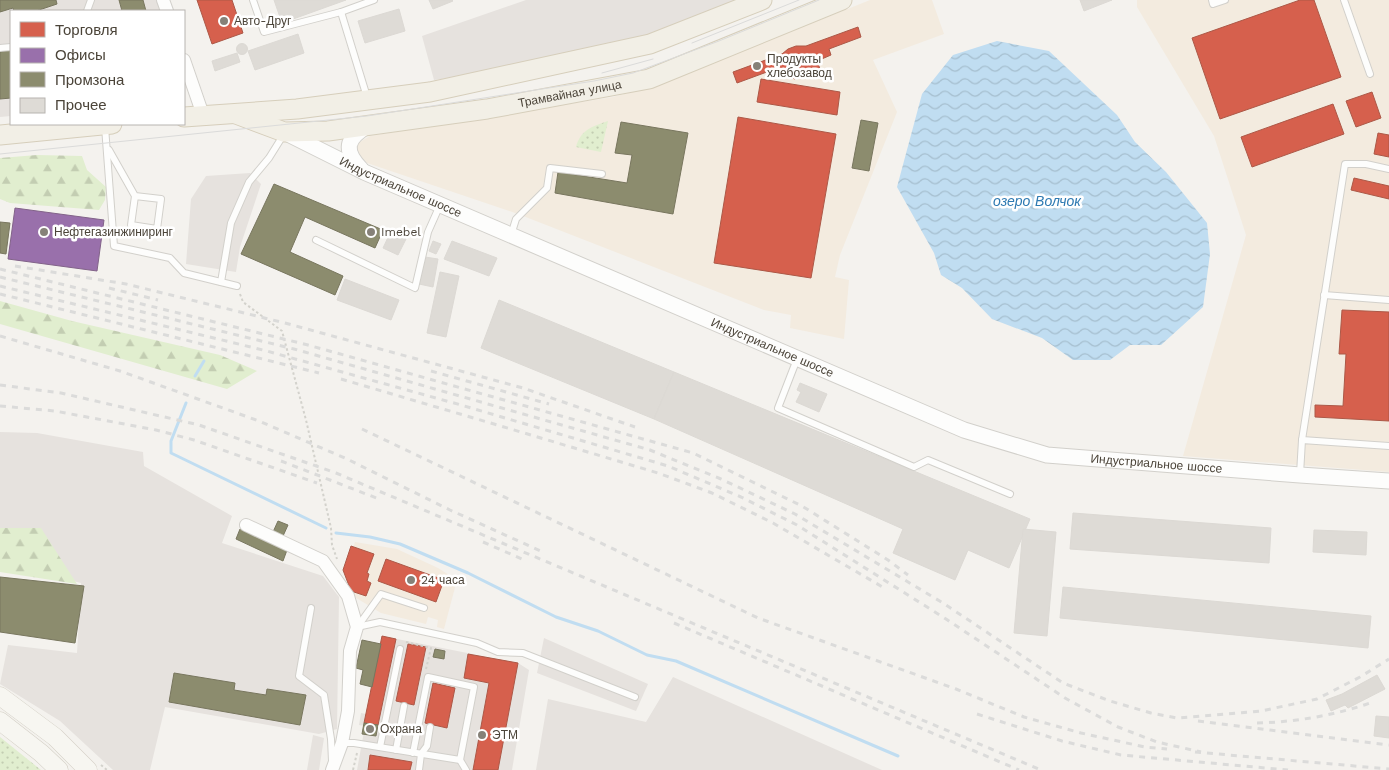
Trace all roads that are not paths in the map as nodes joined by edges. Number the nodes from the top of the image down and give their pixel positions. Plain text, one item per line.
1 (253, 0) edge
2 (374, 0) edge
3 (762, 0) edge
4 (842, 0) edge
5 (1212, 0) edge
6 (1225, 0) edge
7 (1344, 0) edge
8 (341, 12) junction
9 (185, 63) edge
10 (1370, 74) dead end
11 (368, 100) junction
12 (236, 114) junction
13 (203, 116) junction
14 (185, 117) edge
15 (98, 125) edge
16 (108, 125) edge
17 (367, 126) junction
18 (284, 132) junction
19 (0, 135) edge
20 (107, 146) junction
21 (1389, 169) edge
22 (364, 172) junction
23 (602, 174) dead end
24 (135, 196) junction
25 (440, 205) junction
26 (511, 235) junction
27 (316, 240) dead end
28 (221, 282) junction
29 (236, 286) road end
30 (1324, 295) junction
31 (1389, 300) edge
32 (798, 358) junction
33 (1302, 440) junction
34 (1389, 446) edge
35 (1300, 475) junction
36 (1389, 481) edge
37 (1010, 494) dead end
38 (246, 525) dead end
39 (311, 608) dead end
40 (424, 608) dead end
41 (357, 627) junction
42 (400, 649) road end
43 (0, 696) edge
44 (635, 697) dead end
45 (404, 706) dead end
46 (0, 721) edge
47 (430, 727) dead end
48 (342, 743) junction
49 (380, 747) junction
50 (396, 750) junction
51 (414, 752) junction
52 (421, 754) junction
53 (460, 760) junction
54 (332, 767) edge
55 (59, 770) edge
56 (88, 770) edge
57 (419, 770) edge
58 (466, 770) edge

1 - 8 lane
2 - 8 lane
3 - 11 main road
4 - 17 main road, Трамвайная улица
5 - 6 lane
7 - 10 lane
8 - 11 lane
9 - 13 street
11 - 12 main road
12 - 13 main road, Индустриальное шоссе
12 - 18 main road, Индустриальное шоссе
13 - 14 main road, Индустриальное шоссе
15 - 19 main road
16 - 20 lane
17 - 18 main road, Трамвайная улица
17 - 22 street
18 - 22 street, Индустриальное шоссе
18 - 28 lane
20 - 24 lane
20 - 28 lane
21 - 30 lane
22 - 25 street, Индустриальное шоссе
23 - 26 lane
24 - 24 lane
25 - 26 street, Индустриальное шоссе
25 - 27 lane
26 - 32 street, Индустриальное шоссе
28 - 29 lane
30 - 31 lane
30 - 33 lane
32 - 35 street, Индустриальное шоссе
32 - 37 lane
33 - 34 lane
33 - 35 lane
35 - 36 street, Индустриальное шоссе
38 - 41 street
39 - 54 lane
40 - 41 lane
41 - 44 lane
41 - 48 street
42 - 49 lane
43 - 56 main road
45 - 50 lane
46 - 55 main road
47 - 52 lane
48 - 49 lane
48 - 54 street
49 - 50 lane
50 - 51 lane
51 - 52 lane
51 - 53 lane
52 - 53 lane
52 - 57 lane
53 - 58 lane

